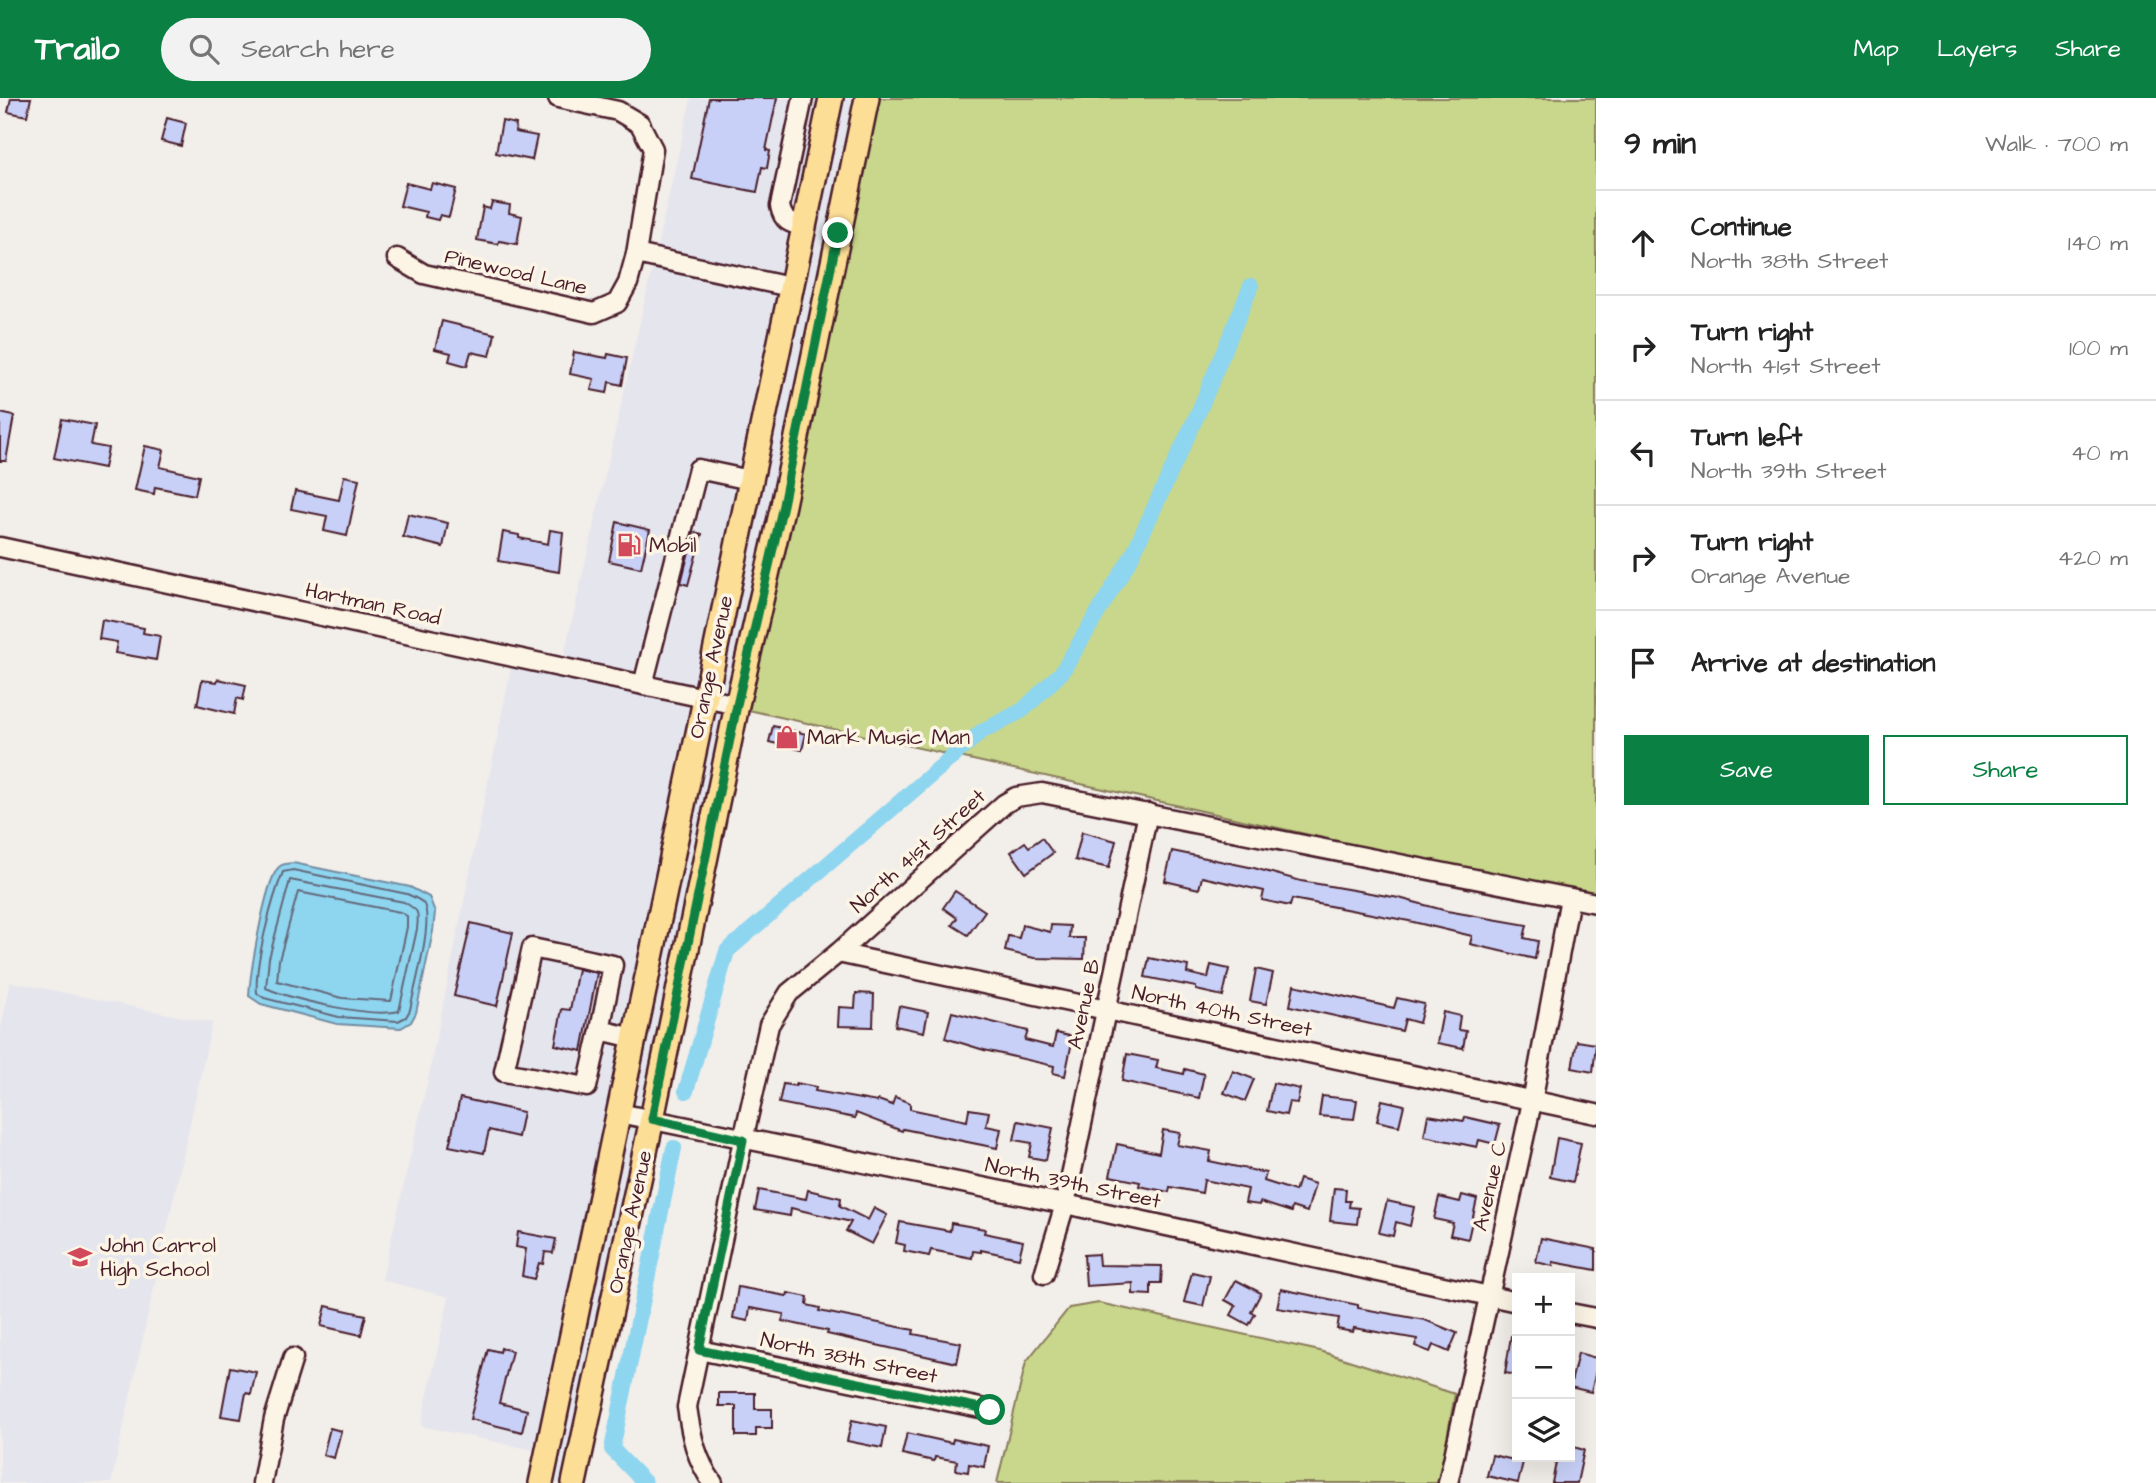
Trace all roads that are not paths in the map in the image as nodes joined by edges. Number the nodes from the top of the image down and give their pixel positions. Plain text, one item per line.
1 (558, 98) edge
2 (803, 98) edge
3 (831, 98) edge
4 (856, 98) edge
5 (867, 98) edge
6 (803, 226) junction
7 (838, 233) junction
8 (635, 254) junction
9 (397, 258) dead end
10 (790, 287) junction
11 (750, 480) junction
12 (0, 547) edge
13 (643, 685) junction
14 (704, 698) junction
15 (737, 705) junction
16 (1148, 813) junction
17 (1570, 898) junction
18 (1596, 903) edge
19 (838, 953) junction
20 (1106, 1009) junction
21 (600, 1030) junction
22 (634, 1038) junction
23 (1532, 1102) junction
24 (619, 1112) junction
25 (1596, 1114) edge
26 (652, 1119) junction
27 (743, 1140) junction
28 (1065, 1204) junction
29 (1044, 1274) dead end
30 (1489, 1296) junction
31 (1512, 1301) edge
32 (1575, 1314) edge
33 (1596, 1318) edge
34 (699, 1350) junction
35 (293, 1358) dead end
36 (990, 1410) dead end
37 (262, 1483) edge
38 (541, 1483) edge
39 (573, 1483) edge
40 (713, 1483) edge
41 (1448, 1483) edge

1 - 8 street, Pinewood Lane
2 - 6 street
3 - 6 main road, Orange Avenue
4 - 7 main road
5 - 7 main road, Orange Avenue
6 - 10 main road, Orange Avenue
7 - 15 main road, Orange Avenue
8 - 9 street, Pinewood Lane
8 - 10 street
10 - 11 main road, Orange Avenue
11 - 13 street
11 - 14 main road, Orange Avenue
12 - 13 street, Hartman Road
13 - 14 street, Hartman Road
14 - 15 street, Hartman Road
14 - 22 main road, Orange Avenue
15 - 26 main road, Orange Avenue
16 - 17 street, North 41st Street
16 - 19 street, North 41st Street
16 - 20 street, Avenue B
17 - 18 street, North 41st Street
17 - 23 street, Avenue C
19 - 20 street, North 40th Street
19 - 27 street, North 41st Street
20 - 23 street, North 40th Street
20 - 28 street, Avenue B
21 - 21 street
21 - 22 street
22 - 24 main road, Orange Avenue
23 - 25 street, North 40th Street
23 - 30 street, Avenue C
24 - 26 street, North 39th Street
24 - 38 main road, Orange Avenue
26 - 27 street, North 39th Street
26 - 39 main road, Orange Avenue
27 - 28 street, North 39th Street
27 - 34 street, North 41st Street
28 - 29 street, Avenue B
28 - 30 street, North 39th Street
30 - 31 street, North 39th Street
30 - 41 street, Avenue C
32 - 33 street
34 - 36 street, North 38th Street
34 - 40 street, North 41st Street
35 - 37 street

